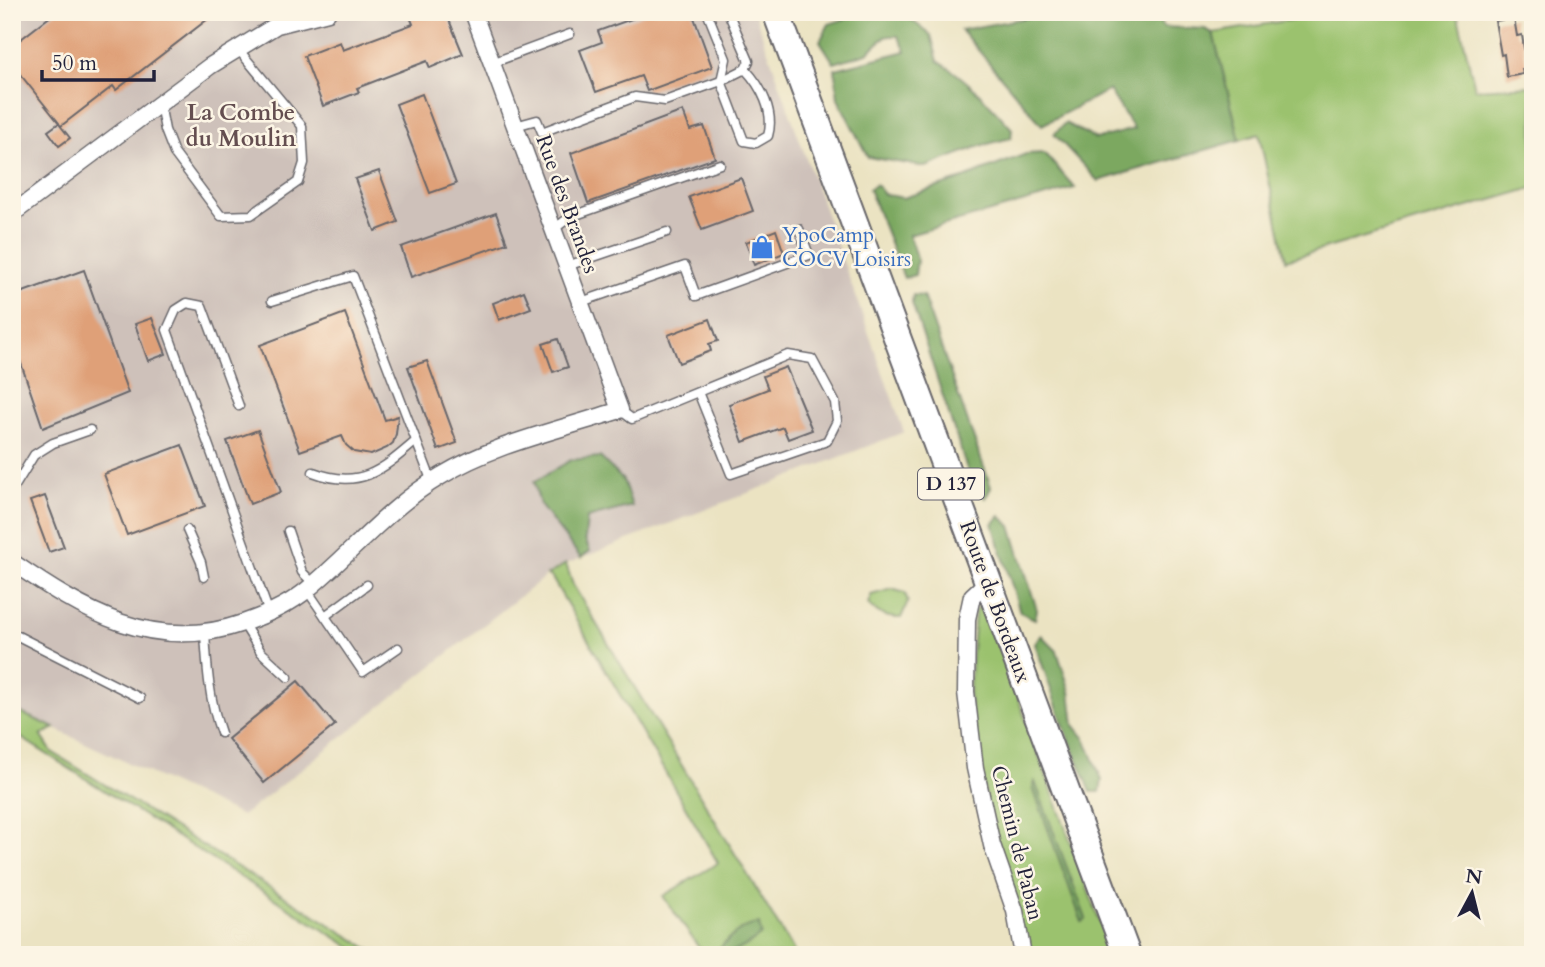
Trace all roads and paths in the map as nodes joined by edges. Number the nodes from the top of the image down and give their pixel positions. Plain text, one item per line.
1 (328, 12) edge
2 (473, 12) edge
3 (707, 12) edge
4 (728, 12) edge
5 (776, 12) edge
6 (275, 18) edge
7 (570, 34) dead end
8 (238, 49) junction
9 (492, 63) junction
10 (745, 69) junction
11 (721, 81) junction
12 (160, 104) junction
13 (515, 126) junction
14 (720, 164) dead end
15 (12, 214) edge
16 (554, 229) junction
17 (799, 229) dead end
18 (667, 232) dead end
19 (567, 266) junction
20 (272, 300) dead end
21 (581, 302) junction
22 (698, 392) junction
23 (239, 406) dead end
24 (620, 410) junction
25 (90, 430) dead end
26 (416, 441) junction
27 (313, 472) dead end
28 (432, 482) junction
29 (12, 491) edge
30 (187, 530) dead end
31 (288, 531) dead end
32 (13, 566) edge
33 (204, 577) dead end
34 (987, 582) junction
35 (367, 585) dead end
36 (311, 587) junction
37 (269, 613) junction
38 (325, 616) junction
39 (243, 623) junction
40 (12, 633) edge
41 (205, 633) junction
42 (398, 648) dead end
43 (288, 677) dead end
44 (140, 698) dead end
45 (221, 733) dead end
46 (1023, 955) edge
47 (1127, 955) edge

1 - 6 street
2 - 9 street, Rue des Brandes
3 - 11 lane
4 - 10 lane
5 - 34 main road, Route de Bordeaux / D 137
6 - 8 street
7 - 9 lane
8 - 12 street
8 - 12 lane
9 - 13 street, Rue des Brandes
10 - 11 lane
10 - 11 lane
11 - 13 lane
12 - 15 street
13 - 16 street, Rue des Brandes
14 - 16 lane
16 - 19 street, Rue des Brandes
17 - 21 lane
18 - 19 lane
19 - 21 street, Rue des Brandes
20 - 26 lane
21 - 24 street, Rue des Brandes
22 - 22 lane
22 - 24 lane
23 - 37 lane
24 - 28 street
25 - 29 lane
26 - 27 lane
26 - 28 lane
28 - 36 street
30 - 33 lane
31 - 36 lane
32 - 41 street
34 - 46 street, Chemin de Paban
34 - 47 main road, Route de Bordeaux / D 137
35 - 38 lane
36 - 37 street
36 - 38 lane
37 - 39 street
38 - 42 lane
39 - 41 street
39 - 43 lane
40 - 44 lane
41 - 45 lane

